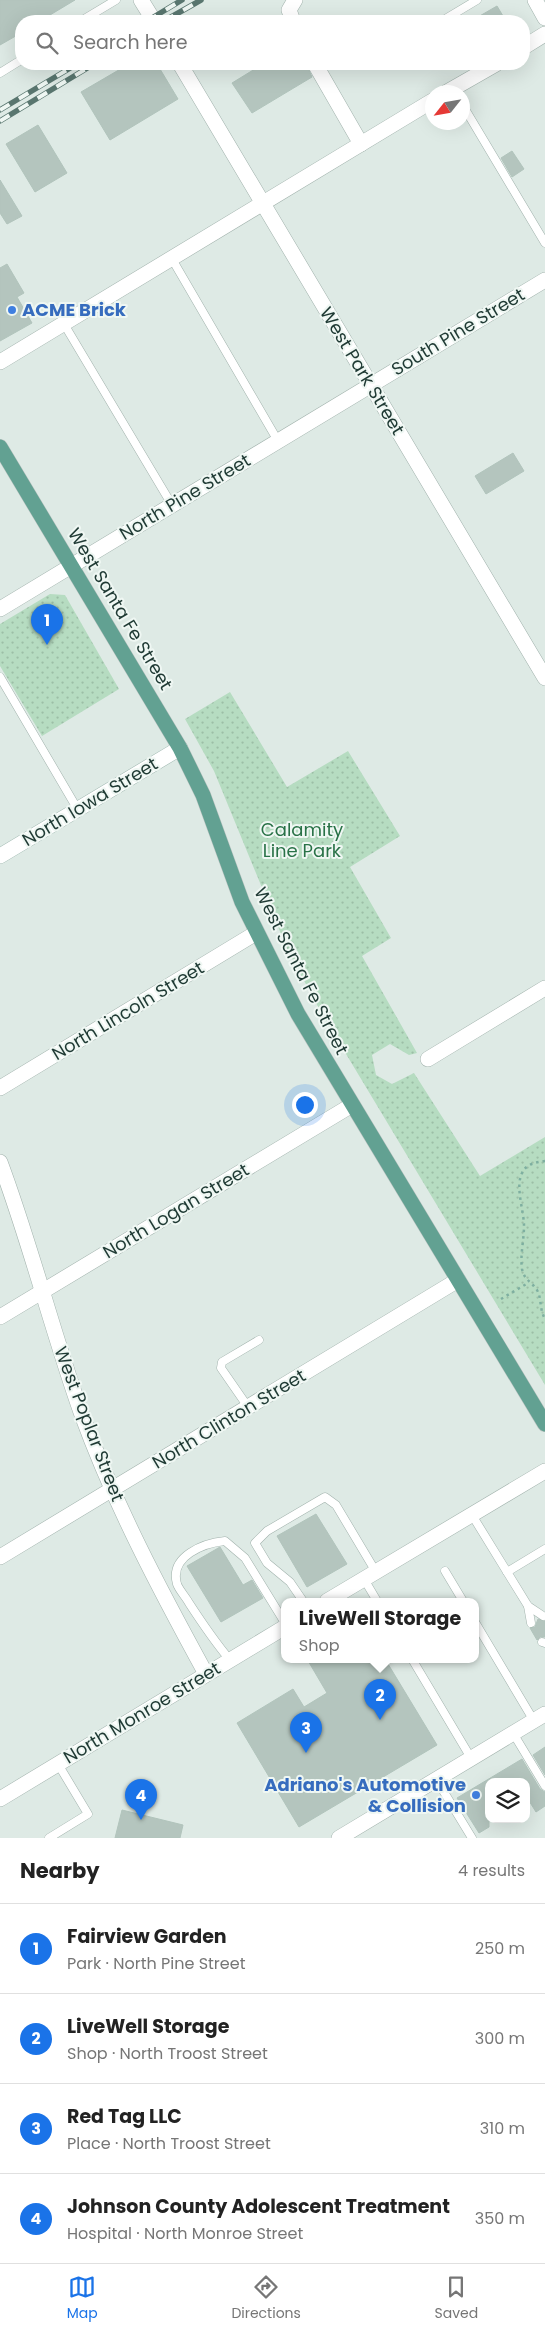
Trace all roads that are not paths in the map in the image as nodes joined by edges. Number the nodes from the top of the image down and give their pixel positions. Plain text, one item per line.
1 (116, 0) edge
2 (141, 0) edge
3 (295, 0) edge
4 (477, 0) edge
5 (535, 0) edge
6 (91, 15) edge
7 (150, 15) edge
8 (291, 15) edge
9 (452, 15) edge
10 (545, 18) edge
11 (545, 34) edge
12 (530, 43) edge
13 (15, 64) edge
14 (184, 70) edge
15 (318, 70) edge
16 (486, 70) edge
17 (0, 73) edge
18 (462, 85) edge
19 (425, 105) edge
20 (470, 117) edge
21 (361, 144) junction
22 (263, 204) junction
23 (545, 243) edge
24 (172, 259) junction
25 (545, 280) edge
26 (64, 324) junction
27 (0, 362) edge
28 (371, 385) junction
29 (278, 441) junction
30 (0, 447) edge
31 (172, 505) junction
32 (72, 565) junction
33 (0, 608) edge
34 (0, 677) edge
35 (545, 678) edge
36 (180, 748) junction
37 (78, 810) junction
38 (0, 856) edge
39 (256, 933) junction
40 (545, 988) edge
41 (428, 1059) dead end
42 (0, 1088) edge
43 (352, 1105) junction
44 (0, 1162) edge
45 (458, 1280) junction
46 (43, 1291) junction
47 (0, 1317) edge
48 (259, 1340) dead end
49 (248, 1407) junction
50 (545, 1424) edge
51 (545, 1471) edge
52 (112, 1490) junction
53 (472, 1514) junction
54 (545, 1549) edge
55 (0, 1557) edge
56 (445, 1571) dead end
57 (507, 1572) junction
58 (370, 1576) junction
59 (177, 1584) junction
60 (161, 1592) junction
61 (301, 1598) edge
62 (333, 1598) edge
63 (376, 1598) edge
64 (461, 1598) edge
65 (528, 1606) junction
66 (281, 1616) edge
67 (479, 1628) edge
68 (281, 1629) edge
69 (230, 1660) junction
70 (414, 1663) edge
71 (206, 1674) junction
72 (540, 1718) edge
73 (513, 1733) junction
74 (471, 1758) junction
75 (58, 1764) junction
76 (436, 1779) junction
77 (545, 1786) edge
78 (0, 1799) edge
79 (49, 1838) edge
80 (339, 1838) edge
81 (472, 1838) edge

1 - 6 lane
2 - 7 street
3 - 8 street
4 - 9 lane
5 - 10 street
11 - 12 street
13 - 17 lane
14 - 22 street, West Park Street
15 - 21 street
16 - 18 street
19 - 21 street
20 - 23 lane
21 - 22 street
22 - 24 street
22 - 28 street, West Park Street
24 - 26 street
24 - 29 lane
25 - 28 street, South Pine Street
26 - 27 street
26 - 31 lane
28 - 29 street, North Pine Street
28 - 35 street, West Park Street
29 - 31 street, North Pine Street
30 - 32 main road, West Santa Fe Street
31 - 32 street, North Pine Street
32 - 33 street, North Pine Street
32 - 36 main road, West Santa Fe Street
34 - 37 lane
36 - 37 street, North Iowa Street
36 - 39 main road, West Santa Fe Street
37 - 38 street, North Iowa Street
39 - 42 street, North Lincoln Street
39 - 43 main road, West Santa Fe Street
40 - 41 street
43 - 45 main road, West Santa Fe Street
43 - 46 street, North Logan Street
44 - 46 street, West Poplar Street
45 - 49 street, North Clinton Street
45 - 50 main road, West Santa Fe Street
46 - 47 street, North Logan Street
46 - 52 street, West Poplar Street
48 - 49 lane
49 - 52 street, North Clinton Street
51 - 53 street
52 - 55 street, North Clinton Street
52 - 60 street, West Poplar Street
53 - 57 lane
53 - 58 street
54 - 57 lane
56 - 64 lane
57 - 65 lane
58 - 61 lane
58 - 62 street
58 - 63 lane
59 - 60 lane
59 - 66 lane
59 - 69 lane
60 - 71 street, West Poplar Street
65 - 65 lane
67 - 72 lane
68 - 69 street, North Monroe Street
69 - 71 street, North Monroe Street
70 - 74 lane
71 - 75 street, North Monroe Street
72 - 73 street
73 - 74 street
73 - 77 lane
74 - 76 street
75 - 78 street, North Monroe Street
75 - 79 lane
76 - 80 street
76 - 81 lane

